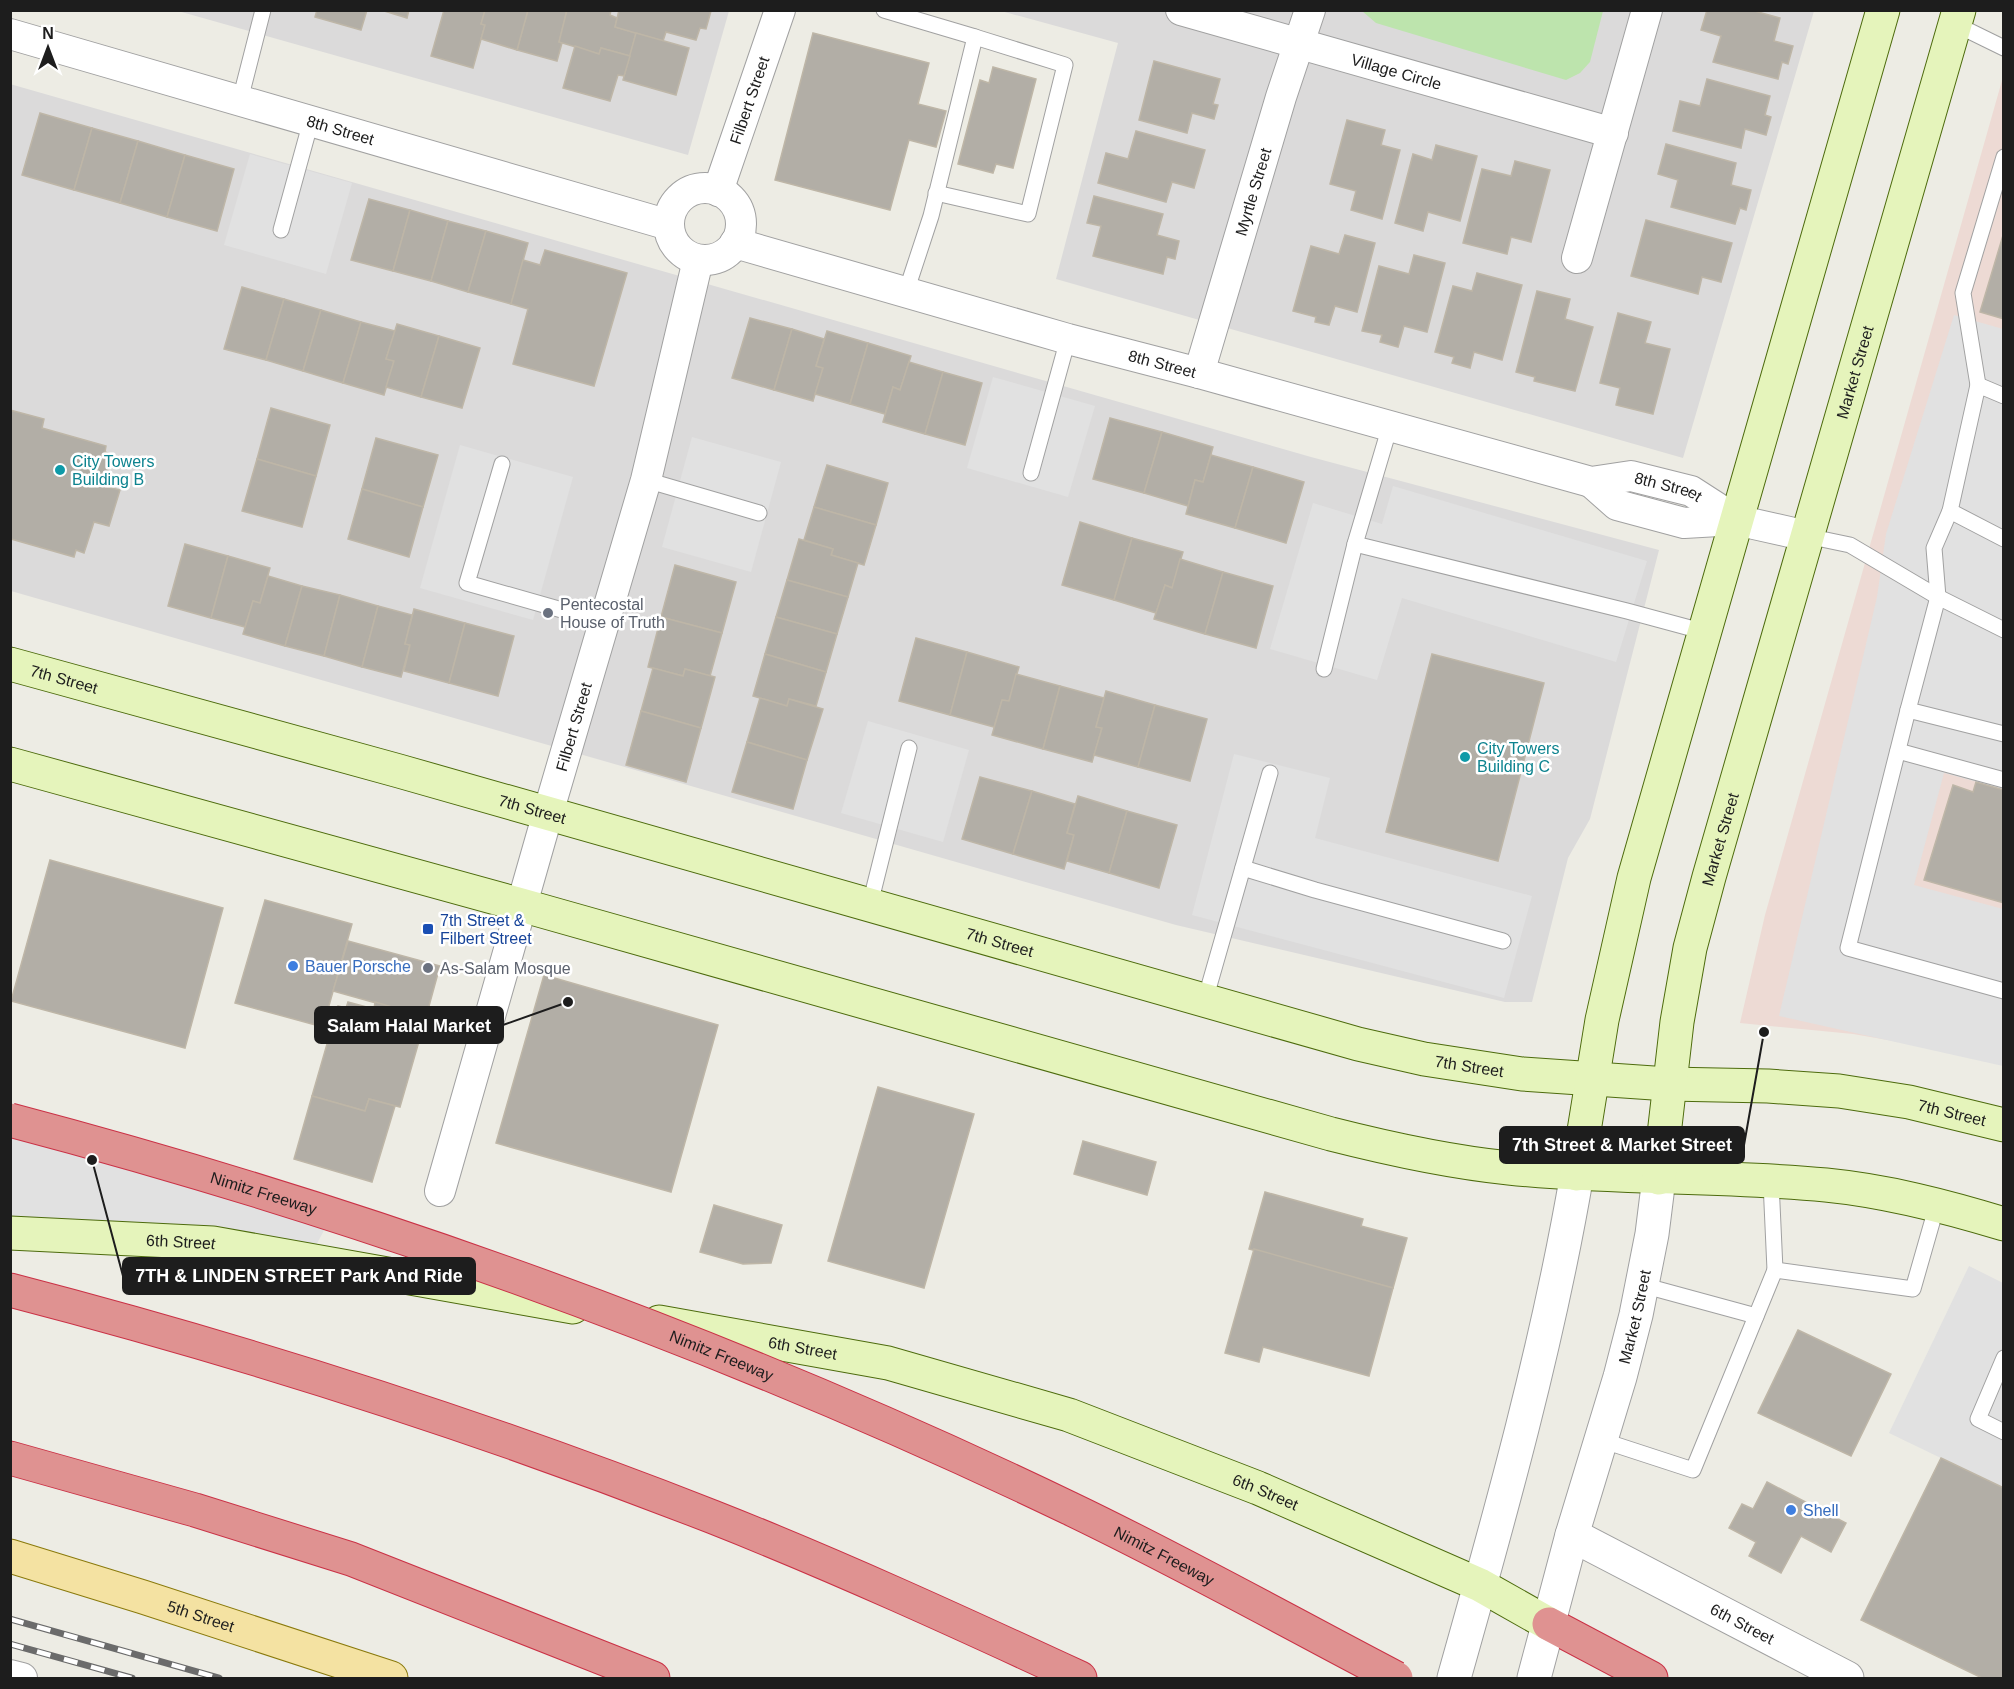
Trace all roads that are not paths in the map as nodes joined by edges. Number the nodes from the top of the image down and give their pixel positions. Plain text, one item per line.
1 (263, 10) edge
2 (780, 10) edge
3 (884, 10) edge
4 (1181, 10) edge
5 (1310, 10) edge
6 (1647, 10) edge
7 (1883, 10) edge
8 (1957, 17) edge
9 (10, 34) edge
10 (975, 37) junction
11 (1300, 44) junction
12 (2004, 48) edge
13 (240, 100) junction
14 (310, 121) junction
15 (1612, 133) junction
16 (2004, 157) edge
17 (718, 191) junction
18 (936, 193) junction
19 (669, 225) junction
20 (281, 230) dead end
21 (735, 243) junction
22 (1576, 258) dead end
23 (698, 260) junction
24 (906, 292) junction
25 (1068, 339) junction
26 (1199, 373) junction
27 (1978, 385) junction
28 (2004, 396) edge
29 (1390, 426) junction
30 (502, 464) dead end
31 (1030, 473) dead end
32 (646, 480) junction
33 (1950, 511) junction
34 (759, 513) dead end
35 (1736, 520) junction
36 (1807, 536) junction
37 (2004, 539) edge
38 (1355, 544) junction
39 (1938, 597) junction
40 (604, 622) junction
41 (2004, 630) edge
42 (1704, 632) junction
43 (10, 664) edge
44 (1324, 669) dead end
45 (1908, 710) junction
46 (2004, 734) edge
47 (909, 748) dead end
48 (1898, 751) junction
49 (10, 764) edge
50 (1270, 773) dead end
51 (2004, 780) edge
52 (548, 813) junction
53 (1243, 868) junction
54 (870, 904) junction
55 (521, 905) junction
56 (1503, 941) dead end
57 (2004, 985) edge
58 (1987, 987) junction
59 (2004, 991) edge
60 (1204, 1000) junction
61 (1592, 1079) junction
62 (1668, 1084) junction
63 (10, 1120) edge
64 (2004, 1125) edge
65 (1577, 1174) junction
66 (1659, 1178) junction
67 (1771, 1182) junction
68 (440, 1191) dead end
69 (1937, 1205) junction
70 (2004, 1224) edge
71 (10, 1233) edge
72 (1774, 1270) junction
73 (1642, 1285) junction
74 (10, 1290) edge
75 (1756, 1316) junction
76 (2004, 1358) edge
77 (2004, 1432) edge
78 (1601, 1440) junction
79 (10, 1458) edge
80 (1572, 1535) junction
81 (10, 1556) edge
82 (1480, 1585) junction
83 (1549, 1624) junction
84 (10, 1675) edge
85 (22, 1678) edge
86 (391, 1678) edge
87 (653, 1678) edge
88 (1080, 1678) edge
89 (1396, 1678) edge
90 (1454, 1678) edge
91 (1534, 1678) edge
92 (1651, 1678) edge
93 (1848, 1678) edge

1 - 13 lane
2 - 17 street, Filbert Street
3 - 10 lane
4 - 11 street, Village Circle
5 - 11 street, Myrtle Street
6 - 15 street
7 - 35 main road
8 - 12 lane
8 - 36 main road, Market Street
9 - 13 street, 8th Street
10 - 18 lane
10 - 18 lane
11 - 15 street, Village Circle
11 - 26 street, Myrtle Street
13 - 14 street, 8th Street
14 - 19 street, 8th Street
14 - 20 lane
15 - 22 street
16 - 27 lane
17 - 19 street
17 - 21 street
18 - 24 lane
19 - 23 street
21 - 23 street
21 - 24 street, 8th Street
23 - 32 street, Filbert Street
24 - 25 street, 8th Street
25 - 26 street, 8th Street
25 - 31 lane
26 - 29 street, 8th Street
27 - 28 lane
27 - 33 lane
29 - 35 street, 8th Street
29 - 38 lane
30 - 40 lane
32 - 34 lane
32 - 40 street, Filbert Street
33 - 37 lane
33 - 39 lane
35 - 36 street, 8th Street
35 - 42 main road
36 - 39 lane
36 - 62 main road, Market Street
38 - 42 lane
38 - 44 lane
39 - 41 lane
39 - 45 lane
40 - 52 street, Filbert Street
42 - 61 main road
43 - 52 main road, 7th Street
45 - 46 lane
45 - 48 lane
47 - 54 lane
48 - 51 lane
48 - 58 lane
49 - 55 main road
50 - 53 lane
52 - 54 main road, 7th Street
52 - 55 street, Filbert Street
53 - 56 lane
53 - 60 lane
54 - 60 main road, 7th Street
55 - 65 main road
55 - 68 street, Filbert Street
57 - 58 lane
58 - 59 lane
60 - 61 main road, 7th Street
61 - 62 main road, 7th Street
61 - 65 main road
62 - 64 main road, 7th Street
62 - 66 main road, Market Street
63 - 89 highway, Nimitz Freeway, bridge
65 - 66 main road
65 - 82 street
66 - 67 main road
66 - 73 street, Market Street
67 - 69 main road
67 - 72 lane
69 - 70 main road
69 - 72 lane
71 - 82 main road, 6th Street
72 - 75 lane
73 - 75 lane
73 - 78 street, Market Street
74 - 88 highway
75 - 78 lane
76 - 77 lane
78 - 80 street, Market Street
79 - 87 highway
80 - 83 street, Market Street
80 - 93 street, 6th Street
81 - 86 main road, 5th Street
82 - 83 main road, 6th Street
82 - 90 street
83 - 91 street, Market Street
83 - 92 highway
84 - 85 street

